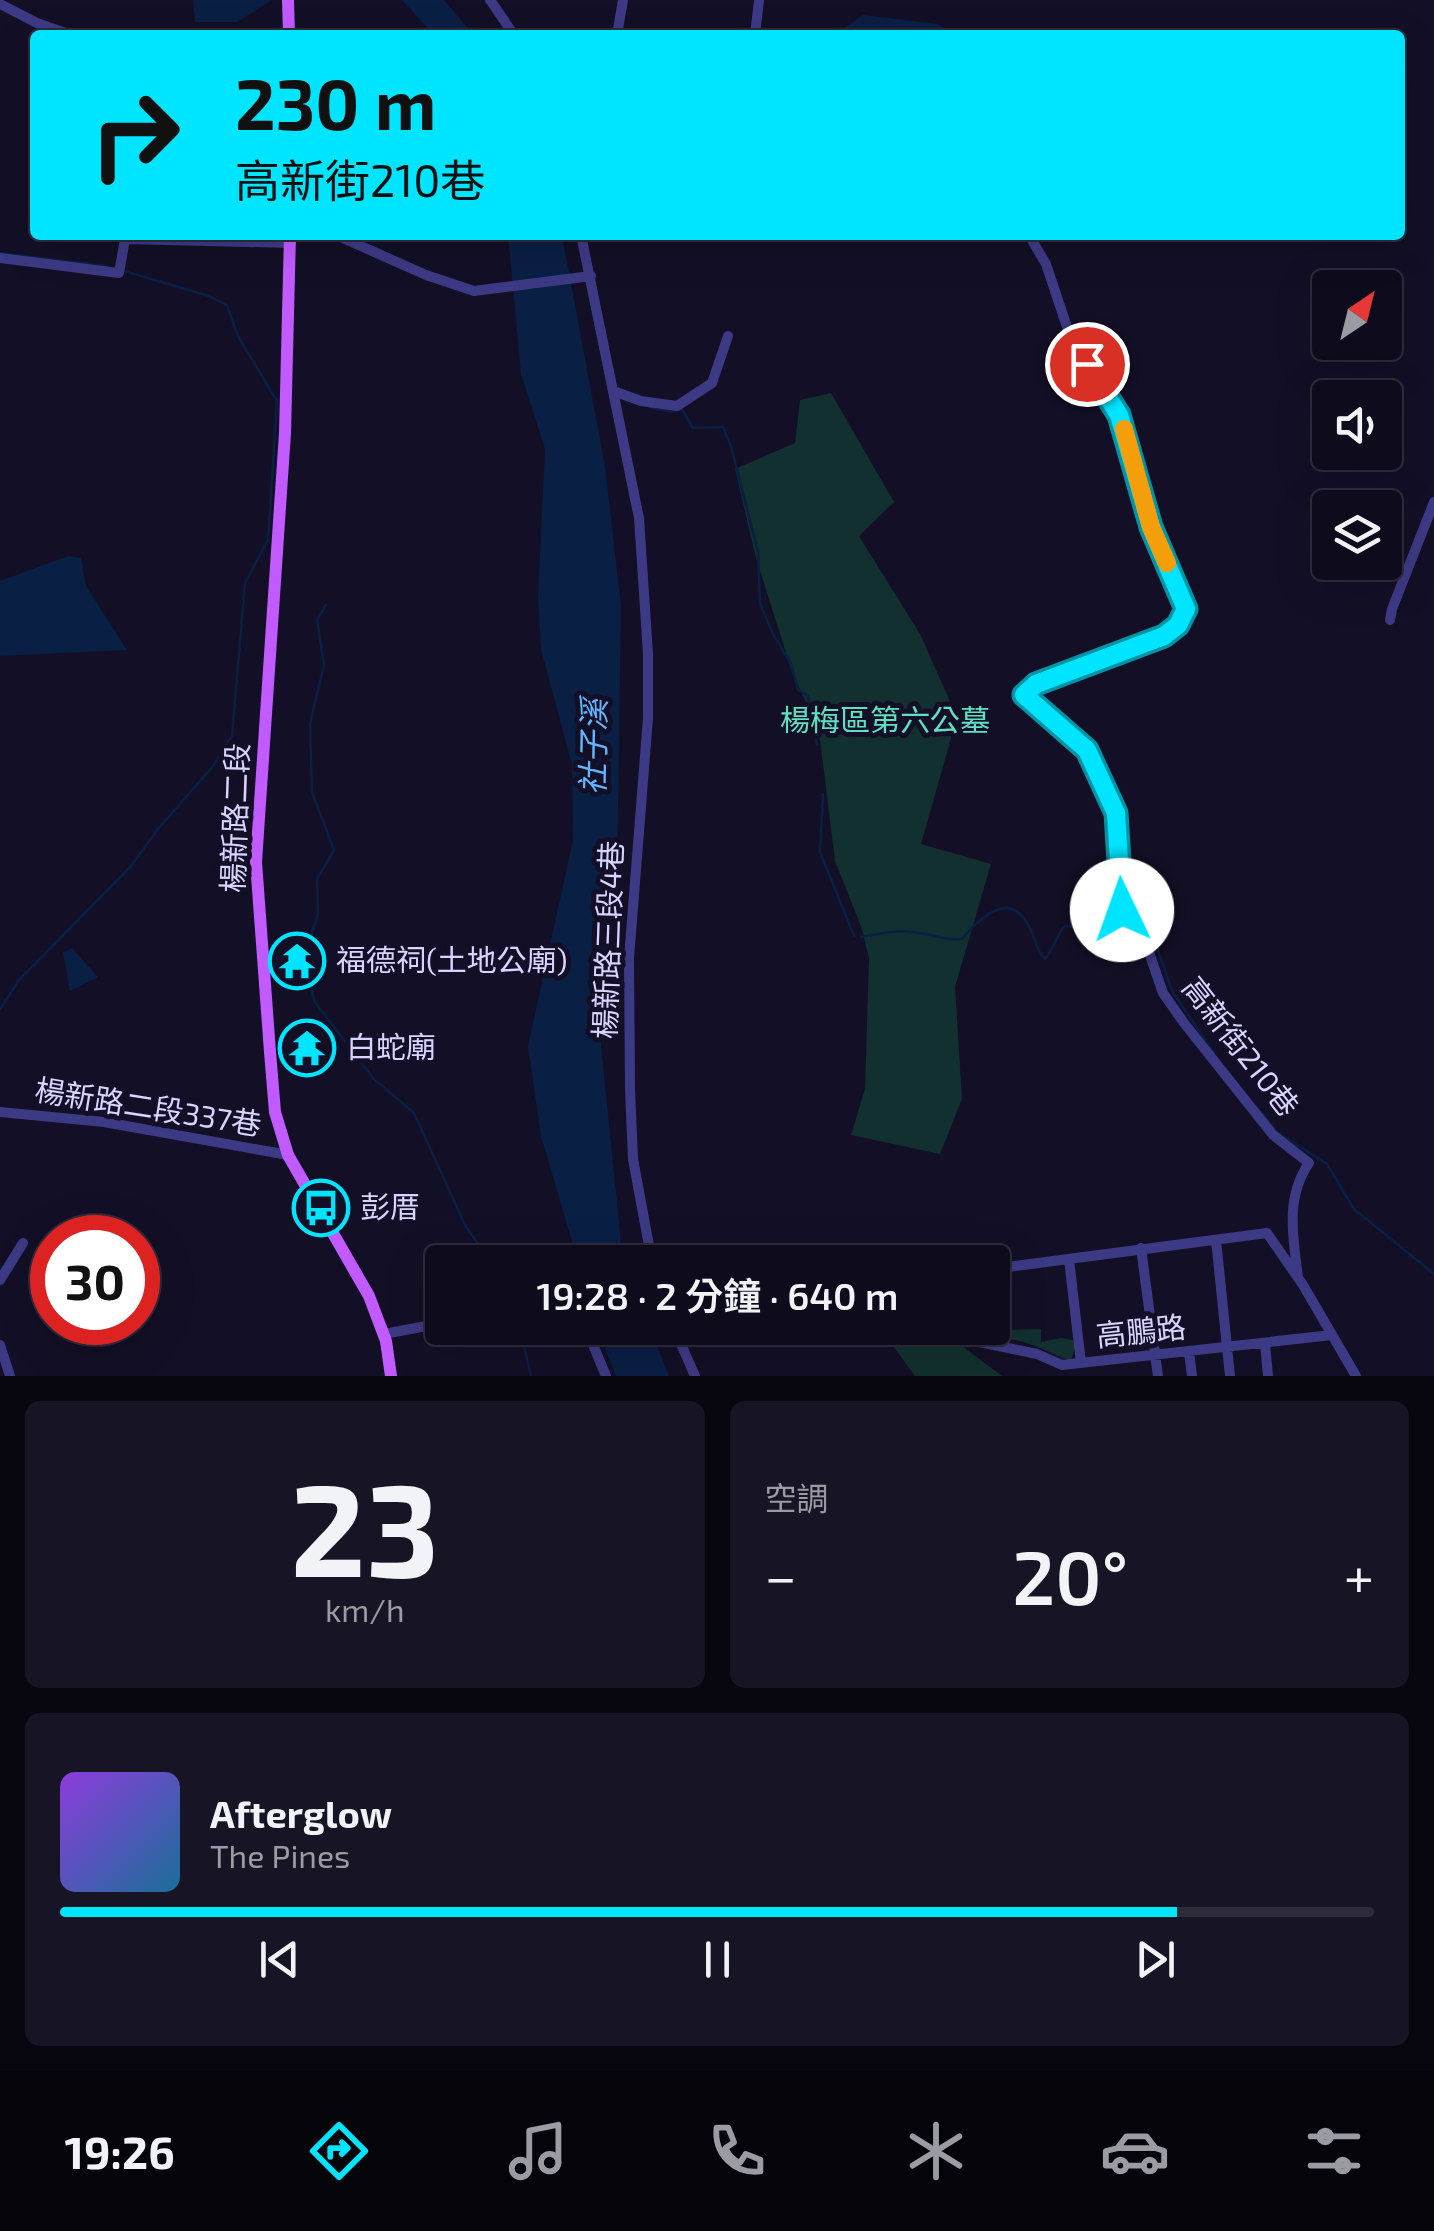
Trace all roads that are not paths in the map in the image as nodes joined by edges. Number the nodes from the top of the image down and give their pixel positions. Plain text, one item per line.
1 (288, 0) edge
2 (490, 0) edge
3 (623, 0) edge
4 (760, 0) edge
5 (0, 4) edge
6 (56, 30) edge
7 (290, 30) edge
8 (511, 30) edge
9 (618, 30) edge
10 (756, 30) edge
11 (125, 240) edge
12 (290, 240) edge
13 (347, 240) edge
14 (583, 240) edge
15 (1032, 240) edge
16 (0, 258) edge
17 (591, 276) junction
18 (728, 336) dead end
19 (616, 392) junction
20 (1434, 502) edge
21 (1390, 620) dead end
22 (0, 1112) edge
23 (288, 1155) junction
24 (1216, 1240) junction
25 (23, 1243) dead end
26 (649, 1245) edge
27 (1141, 1248) junction
28 (1069, 1259) junction
29 (1010, 1267) edge
30 (2, 1272) edge
31 (1298, 1276) junction
32 (425, 1326) edge
33 (384, 1334) junction
34 (1332, 1335) junction
35 (1265, 1344) junction
36 (0, 1345) edge
37 (593, 1345) edge
38 (682, 1345) edge
39 (994, 1345) edge
40 (1226, 1348) junction
41 (1189, 1352) junction
42 (1155, 1356) junction
43 (1080, 1362) junction
44 (1065, 1370) edge
45 (10, 1376) edge
46 (392, 1376) edge
47 (606, 1376) edge
48 (696, 1376) edge
49 (1158, 1376) edge
50 (1192, 1376) edge
51 (1230, 1376) edge
52 (1268, 1376) edge
53 (1356, 1376) edge

1 - 7 main road
2 - 8 street
3 - 9 street
4 - 10 street
5 - 6 street
11 - 16 street
12 - 23 main road, 楊新路二段
13 - 17 street
14 - 17 street, 楊新路三段4巷
15 - 31 street, 高新街210巷
17 - 19 street, 楊新路三段4巷
18 - 19 street
19 - 26 street, 楊新路三段4巷
20 - 21 street
22 - 23 street, 楊新路二段337巷
23 - 33 main road, 楊新路二段
24 - 27 street
24 - 31 street
24 - 40 street
25 - 30 street
27 - 28 street
27 - 42 street
28 - 29 street
28 - 43 street
31 - 34 street
32 - 33 street
33 - 46 main road, 楊新路二段
34 - 35 street, 高鵬路
34 - 53 street
35 - 40 street, 高鵬路
35 - 52 street
36 - 45 street
37 - 47 street
38 - 48 street
39 - 44 street, 高鵬路
40 - 41 street, 高鵬路
40 - 51 street
41 - 42 street, 高鵬路
41 - 50 street
42 - 43 street, 高鵬路
42 - 49 street
43 - 44 street, 高鵬路

